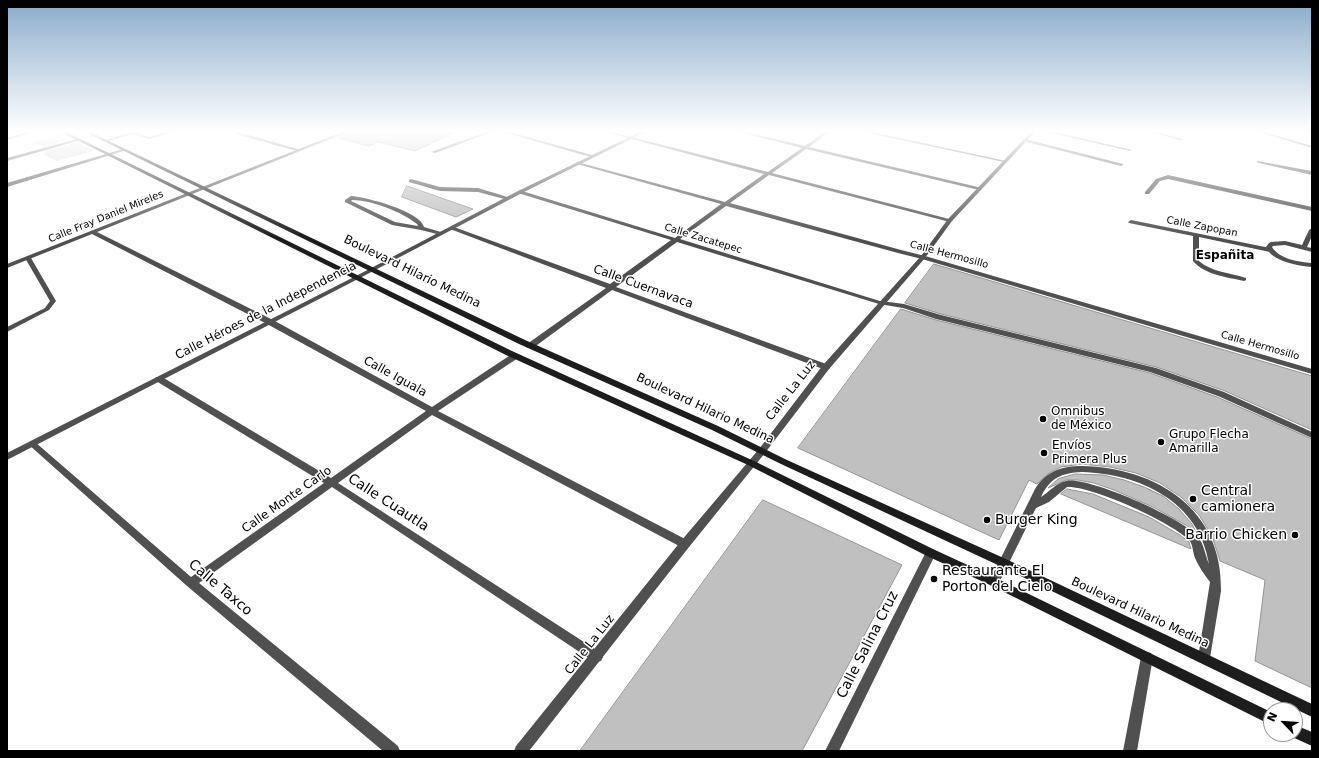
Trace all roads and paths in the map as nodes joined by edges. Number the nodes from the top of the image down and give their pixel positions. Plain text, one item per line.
1 (65, 167) edge
2 (135, 167) edge
3 (161, 167) edge
4 (256, 167) edge
5 (570, 167) edge
6 (595, 167) edge
7 (743, 167) edge
8 (777, 167) edge
9 (891, 167) edge
10 (998, 167) edge
11 (1283, 167) edge
12 (768, 174) junction
13 (1312, 174) edge
14 (411, 181) dead end
15 (7, 185) edge
16 (204, 188) junction
17 (979, 188) junction
18 (520, 192) junction
19 (1147, 193) dead end
20 (188, 194) junction
21 (508, 198) junction
22 (725, 204) junction
23 (1312, 209) edge
24 (950, 220) junction
25 (1131, 222) dead end
26 (421, 228) junction
27 (452, 228) junction
28 (1312, 230) edge
29 (92, 232) junction
30 (441, 234) junction
31 (1196, 235) junction
32 (674, 240) junction
33 (1304, 247) junction
34 (1270, 250) junction
35 (1312, 250) edge
36 (922, 257) junction
37 (28, 258) junction
38 (1312, 264) edge
39 (7, 266) edge
40 (373, 269) junction
41 (356, 278) junction
42 (1244, 278) dead end
43 (610, 287) junction
44 (881, 303) junction
45 (270, 322) junction
46 (7, 330) edge
47 (530, 346) junction
48 (515, 356) junction
49 (826, 367) junction
50 (1312, 372) edge
51 (159, 379) junction
52 (432, 411) junction
53 (1312, 435) edge
54 (32, 444) junction
55 (762, 451) junction
56 (7, 457) edge
57 (751, 463) junction
58 (332, 483) junction
59 (1033, 505) junction
60 (685, 544) junction
61 (931, 553) junction
62 (1004, 563) junction
63 (1216, 581) junction
64 (994, 582) junction
65 (191, 583) junction
66 (597, 657) junction
67 (1147, 657) junction
68 (1204, 658) junction
69 (1312, 711) edge
70 (1263, 715) edge
71 (393, 751) edge
72 (521, 751) edge
73 (832, 751) edge
74 (1130, 751) edge

1 - 15 street
2 - 20 main road
3 - 16 main road, Boulevard Hilario Medina
4 - 16 street, Calle Fray Daniel Mireles
5 - 18 street, Calle Héroes de la Independencia
6 - 22 street, Calle Hermosillo
7 - 12 street
8 - 12 street
9 - 17 street
10 - 17 street, Calle La Luz
11 - 13 street
12 - 22 street
12 - 24 street
14 - 21 street
16 - 20 street, Calle Fray Daniel Mireles
16 - 40 main road, Boulevard Hilario Medina
17 - 24 street, Calle La Luz
18 - 21 street, Calle Héroes de la Independencia
18 - 32 street, Calle Zacatepec
19 - 23 street
20 - 29 street, Calle Fray Daniel Mireles
20 - 41 main road
21 - 27 street, Calle Héroes de la Independencia
22 - 32 street
22 - 36 street, Calle Hermosillo
24 - 36 street, Calle La Luz
25 - 31 street, Calle Zapopan
26 - 26 street
26 - 30 street
27 - 30 street, Calle Héroes de la Independencia
27 - 43 street, Calle Cuernavaca
28 - 33 street
29 - 37 street, Calle Fray Daniel Mireles
29 - 45 street, Calle Iguala
30 - 40 street, Calle Héroes de la Independencia
31 - 34 street, Calle Zapopan
31 - 42 street
32 - 43 street
32 - 44 street, Calle Zacatepec
33 - 34 street
33 - 35 street
34 - 38 street, Calle Zapopan
36 - 44 street, Calle La Luz
36 - 50 street, Calle Hermosillo
37 - 39 street, Calle Fray Daniel Mireles
37 - 46 street
40 - 41 street, Calle Héroes de la Independencia
40 - 47 main road, Boulevard Hilario Medina
41 - 45 street, Calle Héroes de la Independencia
41 - 48 main road
43 - 47 street
43 - 49 street, Calle Cuernavaca
44 - 49 street, Calle La Luz
44 - 53 street, Calle Zacatepec
45 - 51 street, Calle Héroes de la Independencia
45 - 52 street, Calle Iguala
47 - 55 main road, Boulevard Hilario Medina
48 - 52 street, Calle Monte Carlo
48 - 57 main road
49 - 55 street, Calle La Luz
51 - 54 street, Calle Héroes de la Independencia
51 - 58 street, Calle Cuautla
52 - 58 street, Calle Monte Carlo
52 - 60 street, Calle Iguala
54 - 56 street, Calle Héroes de la Independencia
54 - 65 street, Calle Taxco
55 - 57 street, Calle La Luz
55 - 62 main road, Boulevard Hilario Medina
57 - 60 street, Calle La Luz
57 - 61 main road
58 - 65 street, Calle Monte Carlo
58 - 66 street, Calle Cuautla
59 - 62 street
59 - 63 street
59 - 63 street
60 - 66 street, Calle La Luz
61 - 64 main road
61 - 73 street, Calle Salina Cruz
62 - 64 street
62 - 68 main road, Boulevard Hilario Medina
63 - 68 street
64 - 67 main road
65 - 71 street, Calle Taxco
66 - 72 street, Calle La Luz
67 - 70 main road
67 - 74 street
68 - 69 main road, Boulevard Hilario Medina

